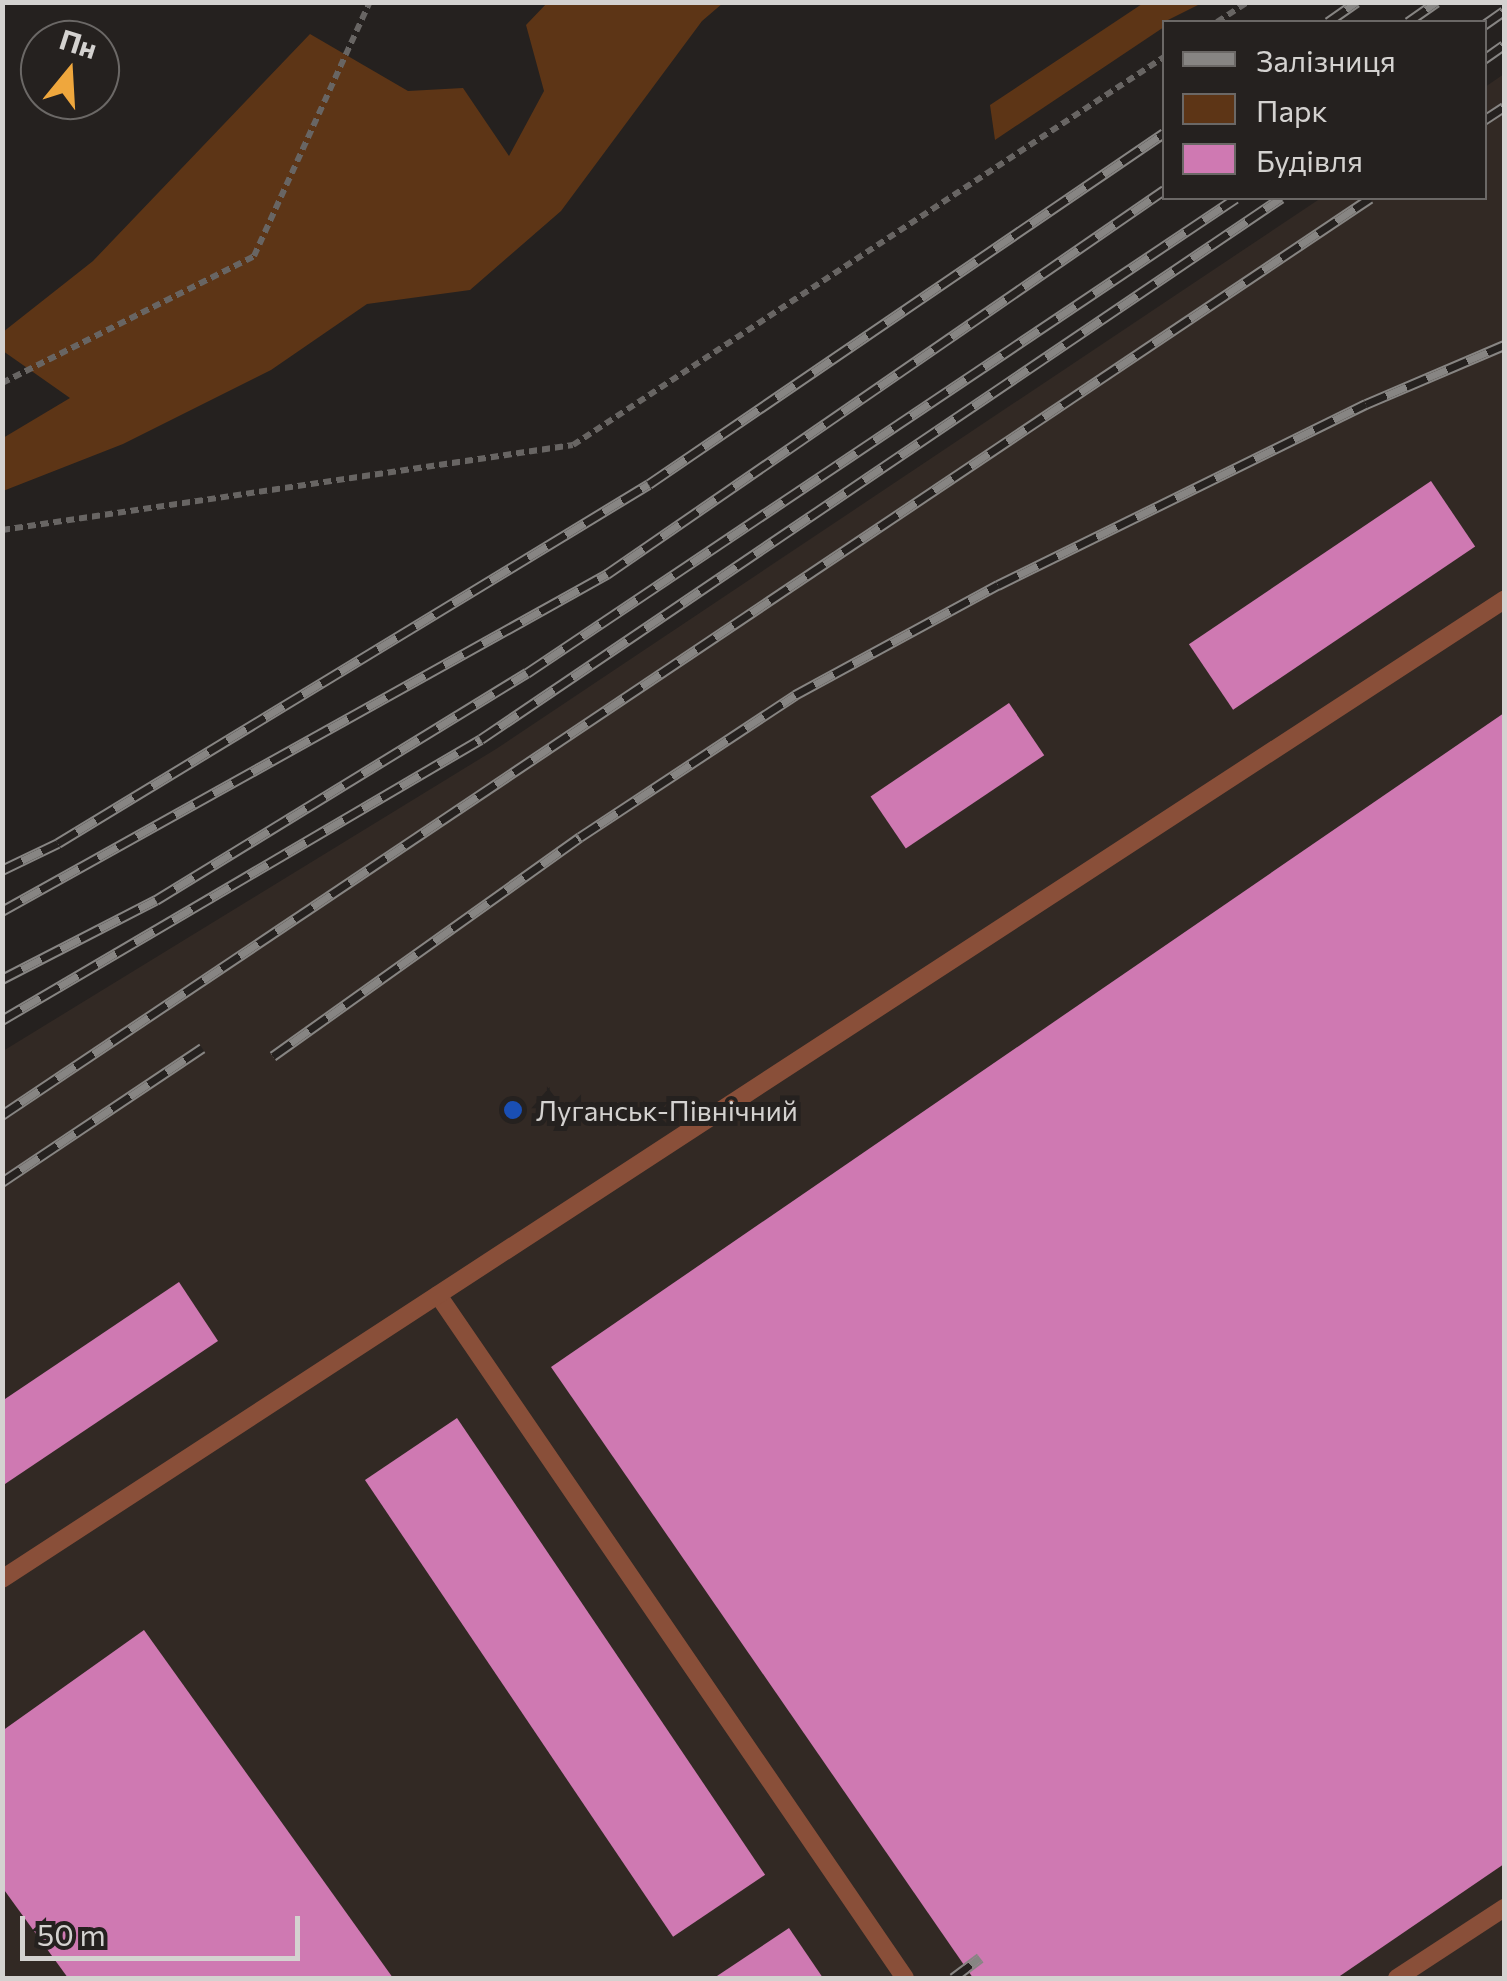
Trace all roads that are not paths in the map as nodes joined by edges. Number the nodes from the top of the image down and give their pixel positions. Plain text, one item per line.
1 (1504, 600) edge
2 (438, 1295) junction
3 (2, 1579) edge
4 (1504, 1908) edge
5 (904, 1978) edge
6 (1397, 1978) edge

1 - 2 lane
2 - 3 lane
2 - 5 lane
4 - 6 lane

